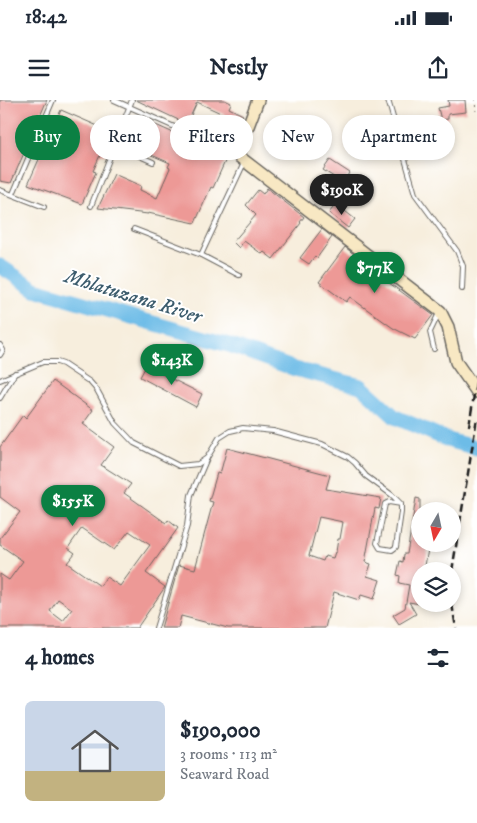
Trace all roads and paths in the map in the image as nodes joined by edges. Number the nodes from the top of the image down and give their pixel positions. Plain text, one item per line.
1 (53, 100) edge
2 (114, 100) edge
3 (132, 100) edge
4 (258, 100) edge
5 (388, 100) edge
6 (475, 100) edge
7 (129, 107) junction
8 (476, 113) edge
9 (126, 115) edge
10 (253, 117) edge
11 (170, 126) edge
12 (109, 160) edge
13 (149, 160) edge
14 (240, 160) edge
15 (244, 160) edge
16 (153, 162) dead end
17 (0, 190) edge
18 (13, 194) junction
19 (91, 206) dead end
20 (44, 207) dead end
21 (134, 229) dead end
22 (201, 255) junction
23 (239, 275) dead end
24 (462, 289) dead end
25 (440, 311) junction
26 (0, 345) edge
27 (434, 349) dead end
28 (0, 356) edge
29 (14, 373) junction
30 (0, 380) edge
31 (477, 392) edge
32 (0, 398) edge
33 (207, 458) junction
34 (400, 504) junction
35 (156, 628) edge

1 - 18 lane
2 - 7 lane
3 - 7 lane
4 - 10 street
5 - 24 lane
6 - 8 path
7 - 9 lane
7 - 11 lane
12 - 19 lane
13 - 16 lane
14 - 22 lane
15 - 25 street
17 - 18 lane
18 - 20 lane
21 - 22 lane
22 - 23 lane
25 - 27 lane
25 - 31 street
26 - 28 lane
29 - 30 lane
29 - 32 lane
29 - 33 lane
33 - 34 lane
33 - 35 lane
34 - 34 lane

